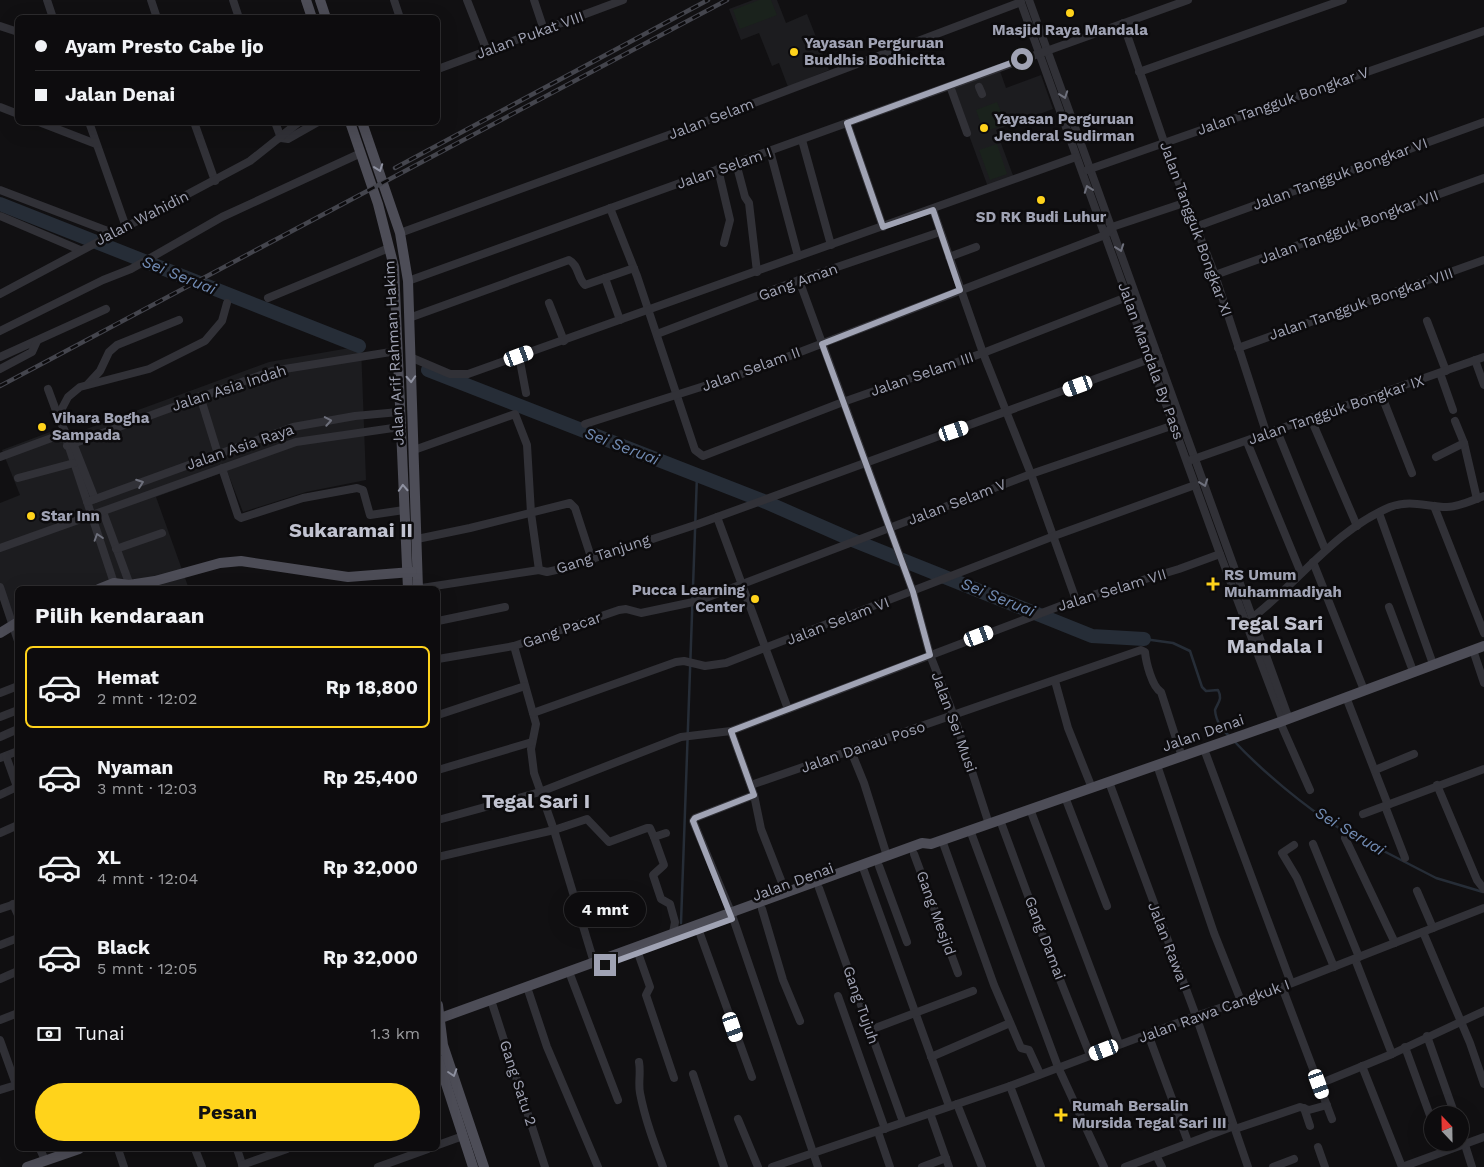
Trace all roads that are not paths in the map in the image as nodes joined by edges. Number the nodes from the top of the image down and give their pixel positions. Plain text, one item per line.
1 (47, 0) edge
2 (151, 0) edge
3 (233, 0) edge
4 (306, 0) edge
5 (320, 0) edge
6 (394, 0) edge
7 (467, 0) edge
8 (534, 0) edge
9 (622, 0) edge
10 (1029, 0) edge
11 (1188, 0) edge
12 (1343, 0) edge
13 (1020, 1) edge
14 (610, 3) edge
15 (52, 15) edge
16 (156, 15) edge
17 (238, 15) edge
18 (311, 15) edge
19 (325, 15) edge
20 (399, 15) edge
21 (1123, 23) junction
22 (0, 26) edge
23 (544, 30) junction
24 (15, 31) edge
25 (1484, 31) edge
26 (1048, 49) junction
27 (487, 51) junction
28 (1039, 52) junction
29 (440, 68) edge
30 (1139, 72) junction
31 (950, 86) junction
32 (0, 107) edge
33 (15, 113) edge
34 (1484, 122) edge
35 (847, 123) junction
36 (47, 125) edge
37 (89, 125) edge
38 (195, 125) edge
39 (277, 125) edge
40 (295, 125) edge
41 (313, 125) edge
42 (351, 125) edge
43 (363, 125) edge
44 (967, 133) dead end
45 (281, 138) junction
46 (802, 140) junction
47 (1164, 143) junction
48 (96, 144) junction
49 (770, 152) junction
50 (360, 153) junction
51 (1076, 157) junction
52 (736, 163) junction
53 (718, 169) junction
54 (1091, 169) junction
55 (1082, 172) junction
56 (1484, 178) edge
57 (215, 181) junction
58 (0, 190) edge
59 (1186, 202) junction
60 (610, 208) junction
61 (933, 210) junction
62 (0, 216) edge
63 (126, 227) junction
64 (883, 227) junction
65 (1112, 227) junction
66 (1195, 227) junction
67 (940, 232) junction
68 (400, 233) junction
69 (112, 234) junction
70 (1105, 235) junction
71 (724, 243) dead end
72 (831, 245) junction
73 (976, 247) dead end
74 (82, 248) junction
75 (389, 248) junction
76 (798, 256) junction
77 (950, 257) junction
78 (1484, 260) edge
79 (634, 268) junction
80 (757, 272) junction
81 (1215, 275) junction
82 (605, 278) junction
83 (799, 280) junction
84 (408, 281) junction
85 (960, 290) junction
86 (0, 294) edge
87 (1132, 295) junction
88 (268, 298) dead end
89 (227, 303) dead end
90 (549, 303) dead end
91 (106, 309) dead end
92 (648, 309) junction
93 (408, 318) junction
94 (179, 320) dead end
95 (620, 320) junction
96 (1427, 320) dead end
97 (0, 331) edge
98 (657, 334) junction
99 (564, 341) junction
100 (38, 342) junction
101 (822, 344) junction
102 (1238, 348) junction
103 (397, 351) junction
104 (983, 353) junction
105 (519, 356) junction
106 (1158, 356) junction
107 (0, 357) edge
108 (410, 357) junction
109 (1484, 357) edge
110 (1150, 359) junction
111 (1475, 360) junction
112 (0, 369) edge
113 (1443, 372) junction
114 (88, 384) junction
115 (1484, 385) edge
116 (48, 389) dead end
117 (526, 393) dead end
118 (1381, 394) junction
119 (676, 395) junction
120 (200, 396) junction
121 (843, 402) junction
122 (1453, 410) dead end
123 (399, 412) junction
124 (1006, 412) junction
125 (58, 416) junction
126 (355, 416) junction
127 (1311, 419) junction
128 (1455, 421) dead end
129 (585, 424) dead end
130 (1174, 425) junction
131 (293, 427) junction
132 (400, 427) junction
133 (1277, 431) junction
134 (357, 432) junction
135 (66, 434) junction
136 (1267, 435) junction
137 (296, 442) junction
138 (1247, 442) junction
139 (1464, 443) junction
140 (70, 444) junction
141 (414, 450) junction
142 (218, 454) junction
143 (0, 457) edge
144 (1436, 457) dead end
145 (1196, 459) junction
146 (866, 462) junction
147 (1187, 462) junction
148 (74, 463) junction
149 (222, 468) junction
150 (1412, 473) dead end
151 (1031, 474) junction
152 (18, 478) dead end
153 (1195, 485) junction
154 (1480, 498) edge
155 (91, 501) junction
156 (1434, 506) junction
157 (404, 510) junction
158 (104, 512) junction
159 (531, 512) junction
160 (1380, 513) junction
161 (92, 517) junction
162 (717, 517) junction
163 (1357, 526) junction
164 (890, 528) junction
165 (162, 533) dead end
166 (1054, 536) junction
167 (417, 539) junction
168 (0, 548) edge
169 (116, 549) junction
170 (1326, 549) junction
171 (1220, 554) junction
172 (592, 560) junction
173 (1313, 562) junction
174 (539, 570) junction
175 (406, 572) junction
176 (418, 572) junction
177 (1301, 573) junction
178 (114, 583) junction
179 (740, 585) junction
180 (106, 586) edge
181 (123, 586) edge
182 (128, 586) edge
183 (136, 586) edge
184 (408, 586) edge
185 (417, 586) edge
186 (436, 586) edge
187 (0, 587) edge
188 (913, 592) junction
189 (1076, 600) junction
190 (685, 602) joint
191 (2, 603) edge
192 (505, 607) dead end
193 (1389, 607) dead end
194 (1253, 617) junction
195 (440, 621) edge
196 (15, 623) edge
197 (15, 626) edge
198 (0, 633) edge
199 (1484, 633) edge
200 (514, 646) junction
201 (1484, 646) edge
202 (764, 649) junction
203 (1473, 650) junction
204 (930, 655) junction
205 (440, 659) edge
206 (1433, 664) junction
207 (1413, 671) junction
208 (1055, 681) junction
209 (1484, 683) edge
210 (525, 686) junction
211 (15, 687) edge
212 (1364, 690) junction
213 (0, 694) edge
214 (1346, 697) junction
215 (788, 709) junction
216 (15, 711) edge
217 (533, 713) junction
218 (440, 714) edge
219 (954, 716) junction
220 (0, 717) edge
221 (1284, 721) junction
222 (15, 730) edge
223 (731, 731) junction
224 (0, 737) edge
225 (532, 742) junction
226 (1204, 749) junction
227 (851, 751) junction
228 (15, 752) edge
229 (1414, 754) dead end
230 (3, 757) edge
231 (1182, 757) junction
232 (1157, 765) junction
233 (440, 769) edge
234 (1484, 769) edge
235 (14, 770) edge
236 (1375, 770) junction
237 (1109, 782) junction
238 (751, 785) junction
239 (1437, 785) junction
240 (15, 788) edge
241 (1092, 788) junction
242 (1310, 790) dead end
243 (540, 792) junction
244 (0, 795) edge
245 (754, 795) junction
246 (1065, 797) junction
247 (1386, 806) junction
248 (1030, 810) junction
249 (1364, 814) dead end
250 (440, 819) edge
251 (1000, 820) junction
252 (989, 824) junction
253 (15, 826) edge
254 (554, 830) junction
255 (970, 830) junction
256 (0, 833) edge
257 (666, 833) dead end
258 (654, 838) junction
259 (1345, 838) dead end
260 (942, 840) junction
261 (931, 844) junction
262 (1313, 844) dead end
263 (1294, 845) dead end
264 (914, 854) junction
265 (887, 856) junction
266 (440, 857) edge
267 (1405, 858) dead end
268 (880, 866) junction
269 (863, 868) junction
270 (819, 888) junction
271 (1484, 889) edge
272 (1417, 891) dead end
273 (786, 893) junction
274 (15, 904) edge
275 (1107, 906) dead end
276 (1484, 908) edge
277 (0, 909) edge
278 (762, 909) junction
279 (732, 916) junction
280 (1433, 928) junction
281 (699, 931) junction
282 (1423, 932) junction
283 (674, 937) junction
284 (15, 939) edge
285 (908, 942) dead end
286 (1395, 944) junction
287 (0, 945) edge
288 (638, 953) junction
289 (1357, 958) junction
290 (595, 965) junction
291 (1334, 967) junction
292 (15, 972) edge
293 (958, 973) dead end
294 (571, 977) junction
295 (0, 979) edge
296 (1291, 983) junction
297 (1282, 987) junction
298 (529, 990) junction
299 (973, 991) dead end
300 (838, 996) dead end
301 (1240, 1000) junction
302 (492, 1003) junction
303 (1484, 1011) edge
304 (915, 1013) junction
305 (15, 1014) edge
306 (1196, 1016) junction
307 (0, 1020) edge
308 (800, 1021) dead end
309 (1461, 1021) junction
310 (440, 1022) edge
311 (1010, 1022) junction
312 (440, 1029) edge
313 (870, 1030) junction
314 (1148, 1034) junction
315 (1428, 1036) junction
316 (0, 1040) edge
317 (1119, 1044) junction
318 (1405, 1047) junction
319 (1392, 1054) junction
320 (1090, 1055) junction
321 (931, 1057) junction
322 (639, 1062) dead end
323 (440, 1065) edge
324 (1362, 1066) junction
325 (1058, 1068) junction
326 (693, 1074) dead end
327 (1040, 1074) junction
328 (752, 1077) dead end
329 (674, 1078) dead end
330 (15, 1082) edge
331 (1319, 1084) junction
332 (1484, 1084) edge
333 (1010, 1086) junction
334 (15, 1088) edge
335 (0, 1090) edge
336 (618, 1100) dead end
337 (957, 1104) junction
338 (1327, 1105) junction
339 (949, 1106) junction
340 (1427, 1106) edge
341 (1452, 1106) edge
342 (1304, 1108) junction
343 (930, 1113) junction
344 (738, 1119) dead end
345 (1332, 1119) dead end
346 (903, 1122) junction
347 (1310, 1126) dead end
348 (1234, 1127) junction
349 (881, 1131) junction
350 (462, 1136) junction
351 (1484, 1137) edge
352 (1188, 1142) junction
353 (1469, 1143) edge
354 (440, 1144) edge
355 (1318, 1147) dead end
356 (41, 1151) edge
357 (73, 1151) edge
358 (119, 1151) edge
359 (196, 1151) edge
360 (238, 1151) edge
361 (282, 1151) edge
362 (422, 1151) edge
363 (1467, 1151) edge
364 (1444, 1152) edge
365 (813, 1154) junction
366 (1156, 1155) junction
367 (946, 1158) junction
368 (1294, 1159) dead end
369 (45, 1160) junction
370 (1420, 1164) edge
371 (243, 1166) edge
372 (777, 1166) edge
373 (1128, 1166) edge
374 (27, 1167) edge
375 (124, 1167) edge
376 (202, 1167) edge
377 (378, 1167) edge
378 (473, 1167) edge
379 (484, 1167) edge
380 (545, 1167) edge
381 (598, 1167) edge
382 (663, 1167) edge
383 (724, 1167) edge
384 (758, 1167) edge
385 (818, 1167) edge
386 (890, 1167) edge
387 (922, 1167) edge
388 (949, 1167) edge
389 (982, 1167) edge
390 (1041, 1167) edge
391 (1104, 1167) edge
392 (1162, 1167) edge
393 (1248, 1167) edge
394 (1273, 1167) edge
395 (1325, 1167) edge
396 (1402, 1167) edge
397 (1472, 1167) edge

1 - 15 street
2 - 16 street
3 - 17 street
4 - 18 main road
5 - 19 main road
6 - 20 street
7 - 27 street
8 - 23 street
9 - 14 street, Jalan Pukat VIII
10 - 26 street, Jalan Mandala By Pass
11 - 21 street, Jalan Selam I
12 - 30 street
13 - 28 street, Jalan Mandala By Pass
13 - 68 street, Jalan Selam
14 - 23 street, Jalan Pukat VIII
21 - 26 street, Jalan Selam I
21 - 30 street, Jalan Tangguk Bongkar XI
22 - 24 street
23 - 27 street, Jalan Pukat VIII
25 - 47 street, Jalan Tangguk Bongkar V
26 - 28 street, Jalan Selam I
26 -> 54 street, Jalan Mandala By Pass
27 - 29 street, Jalan Pukat VIII
28 - 31 street, Jalan Selam I
28 - 51 street, Jalan Mandala By Pass
30 - 47 street, Jalan Tangguk Bongkar XI
31 - 35 street, Jalan Selam I
31 - 44 street
32 - 33 street
34 - 66 street, Jalan Tangguk Bongkar VI
35 - 46 street, Jalan Selam I
35 - 64 street
36 - 48 street
37 - 48 street
38 - 57 street
39 - 45 street
40 - 45 street, Jalan Wahidin
41 - 45 street, Jalan Wahidin
42 - 50 main road, Jalan Arif Rahman Hakim
43 -> 68 main road, Jalan Arif Rahman Hakim
45 - 57 street, Jalan Wahidin
46 - 49 street, Jalan Selam I
46 - 72 street
47 - 54 street, Jalan Tangguk Bongkar V
47 - 59 street, Jalan Tangguk Bongkar XI
48 - 63 street
49 - 52 street, Jalan Selam I
49 - 76 street
50 - 75 main road, Jalan Arif Rahman Hakim
50 - 97 street
51 - 55 street, Jalan Mandala By Pass
51 - 61 street
52 - 53 street, Jalan Selam I
52 - 80 street
53 - 60 street, Jalan Selam I
53 - 71 street
54 - 55 street, Jalan Tangguk Bongkar V
54 - 65 street, Jalan Mandala By Pass
70 -> 55 street, Jalan Mandala By Pass
56 - 81 street, Jalan Tangguk Bongkar VII
57 - 63 street, Jalan Wahidin
58 - 69 street
59 - 65 street
59 - 66 street, Jalan Tangguk Bongkar XI
60 - 79 street
60 - 84 street, Jalan Selam I
61 - 64 street
61 - 67 street
62 - 74 street
63 - 69 street, Jalan Wahidin
64 - 72 street
65 - 70 street
65 -> 87 street, Jalan Mandala By Pass
66 - 81 street, Jalan Tangguk Bongkar XI
67 - 77 street
67 - 83 street, Gang Aman
68 - 84 main road, Jalan Arif Rahman Hakim
69 - 74 street, Jalan Wahidin
70 - 85 street, Jalan Selam II
70 - 87 street, Jalan Mandala By Pass
72 - 76 street
73 - 77 street
74 - 86 street, Jalan Wahidin
75 - 88 street
75 - 103 main road, Jalan Arif Rahman Hakim
76 - 80 street
77 - 85 street
78 - 102 street, Jalan Tangguk Bongkar VIII
79 - 82 street
79 - 92 street
80 - 92 street
81 - 102 street, Jalan Tangguk Bongkar XI
82 - 93 street
82 - 95 street
83 - 98 street, Gang Aman
83 - 101 street, Jalan Sei Musi
84 - 93 main road, Jalan Arif Rahman Hakim
85 - 101 street, Jalan Selam II
85 - 104 street
87 - 104 street, Jalan Selam III
87 - 106 street, Jalan Mandala By Pass
87 - 110 street, Jalan Mandala By Pass
89 - 114 street
90 - 99 street
91 - 100 street
92 - 95 street
92 - 98 street
93 - 108 main road, Jalan Arif Rahman Hakim
94 - 114 street
95 - 99 street
96 - 113 street
98 - 119 street
99 - 105 street
100 - 107 street
100 - 112 street
101 - 119 street, Jalan Selam II
101 - 121 street, Jalan Sei Musi
102 - 136 street, Jalan Tangguk Bongkar XI
103 - 120 street, Jalan Asia Indah
103 - 123 main road, Jalan Arif Rahman Hakim
104 - 121 street, Jalan Selam III
104 - 124 street
105 - 108 street
105 - 117 street
106 - 110 street, Gang Tanjung
106 - 145 street, Jalan Mandala By Pass
108 -> 141 main road, Jalan Arif Rahman Hakim
109 - 111 street, Jalan Tangguk Bongkar IX
110 - 124 street, Gang Tanjung
110 - 130 street, Jalan Mandala By Pass
111 - 113 street, Jalan Tangguk Bongkar IX
111 - 115 street
113 - 118 street, Jalan Tangguk Bongkar IX
113 - 122 street
114 - 125 street
116 - 125 street
118 - 127 street, Jalan Tangguk Bongkar IX
118 - 150 street
119 - 121 street, Jalan Selam III
119 - 129 street, Jalan Selam II
120 - 140 street, Jalan Asia Indah
120 - 142 street
121 - 146 street, Jalan Sei Musi
123 - 126 street, Jalan Asia Raya
123 - 132 main road, Jalan Arif Rahman Hakim
124 - 146 street, Gang Tanjung
124 - 151 street
125 - 135 street
131 -> 126 street, Jalan Asia Raya
126 - 134 street
127 - 133 street, Jalan Tangguk Bongkar IX
127 - 163 street
128 - 139 street
130 - 147 street, Jalan Mandala By Pass
130 - 151 street, Jalan Selam V
131 - 137 street
131 - 142 street, Jalan Asia Raya
132 - 134 street, Jalan Asia Raya
157 -> 132 main road, Jalan Arif Rahman Hakim
133 - 136 street, Jalan Tangguk Bongkar IX
133 - 170 street
134 - 137 street, Jalan Asia Raya
135 - 140 street
135 - 143 street
136 - 138 street, Jalan Tangguk Bongkar IX
137 - 149 street, Jalan Asia Raya
138 - 145 street, Jalan Tangguk Bongkar IX
138 - 177 street
139 - 144 street
139 - 154 street
140 - 148 street
140 - 155 street
141 - 159 street
141 - 167 main road, Jalan Arif Rahman Hakim
155 -> 142 street, Jalan Asia Raya
145 - 147 street, Jalan Tangguk Bongkar IX
145 -> 194 street, Jalan Mandala By Pass
146 - 162 street, Gang Tanjung
146 - 164 street, Jalan Sei Musi
147 - 153 street, Jalan Mandala By Pass
148 - 152 street
148 - 155 street
149 - 157 street
149 - 158 street, Jalan Asia Raya
151 - 164 street, Jalan Selam V
151 - 166 street
153 - 166 street, Jalan Selam VI
153 - 171 street, Jalan Mandala By Pass
154 - 156 street
155 - 161 street
156 - 160 street
156 - 199 street
157 - 175 main road, Jalan Arif Rahman Hakim
158 - 161 street, Jalan Asia Raya
158 - 169 street
159 - 167 street
159 - 172 street
159 - 174 street
160 - 163 street
160 - 206 street
161 - 168 street, Jalan Asia Raya
178 -> 161 street
162 - 172 street, Gang Tanjung
162 - 179 street
163 - 170 street
164 - 179 street, Jalan Selam V
164 - 188 street, Jalan Sei Musi
165 - 169 street
166 - 188 street, Jalan Selam VI
166 - 189 street
167 - 176 main road, Jalan Arif Rahman Hakim
169 - 182 street
170 - 173 street
171 - 189 street, Jalan Selam VII
171 - 221 street, Jalan Mandala By Pass
172 - 174 street, Gang Tanjung
173 - 177 street
173 - 212 street
174 - 186 street, Gang Tanjung
175 - 176 main road
175 - 183 main road
175 - 184 main road, Jalan Arif Rahman Hakim
176 - 185 main road, Jalan Arif Rahman Hakim
177 - 194 street
178 - 180 main road
178 - 181 main road
179 - 190 street, Jalan Selam V
179 - 202 street
187 - 191 street
188 - 202 street, Jalan Selam VI
188 - 204 street, Jalan Sei Musi
189 - 204 street, Jalan Selam VII
190 - 200 street, Gang Pacar
191 - 196 street
192 - 195 street
193 - 207 street
194 - 221 street, Jalan Mandala By Pass
197 - 198 main road
200 - 205 street, Gang Pacar
200 - 210 street
201 - 203 main road, Jalan Denai
202 - 215 street
202 - 217 street, Jalan Selam VI
203 - 206 main road, Jalan Denai
203 - 209 street
204 - 215 street, Jalan Selam VII
204 - 219 street, Jalan Sei Musi
206 - 207 main road, Jalan Denai
207 - 212 main road, Jalan Denai
208 - 219 street, Jalan Danau Poso
208 - 231 street, Jalan Danau Poso
208 - 241 street
210 - 217 street
210 - 218 street
211 - 213 street
212 - 214 main road, Jalan Denai
214 - 221 main road, Jalan Denai
214 - 236 street
215 - 223 street, Jalan Selam VII
216 - 220 street
217 - 225 street
219 - 227 street, Jalan Danau Poso
219 - 252 street, Jalan Sei Musi
221 - 226 main road, Jalan Denai
221 - 242 street
222 - 224 street
223 - 238 street
223 - 243 street, Jalan Selam VII
225 - 233 street
225 - 243 street
226 - 231 main road, Jalan Denai
226 - 296 street
227 - 238 street, Jalan Danau Poso
227 - 265 street
228 - 230 street
229 - 236 street
230 - 235 street
231 - 232 main road, Jalan Denai
232 - 237 main road, Jalan Denai
232 - 301 street
234 - 239 street
236 - 247 street
237 - 241 main road, Jalan Denai
237 - 306 street, Jalan Rawa I
238 - 245 street
239 - 247 street
239 - 271 street
240 - 244 street
241 - 246 main road, Jalan Denai
243 - 250 street, Jalan Selam VII
243 - 254 street
245 - 273 street
245 - 279 street
246 - 248 main road, Jalan Denai
246 - 275 street
247 - 249 street
247 - 267 street
248 - 251 main road, Jalan Denai
248 - 317 street
251 - 252 main road, Jalan Denai
251 - 320 street, Gang Damai
252 - 255 main road, Jalan Denai
253 - 256 street
254 - 258 street
254 - 266 street
254 - 290 street
255 - 260 main road, Jalan Denai
255 - 325 street
257 - 258 street
258 - 283 street
259 - 286 street
260 - 261 main road, Jalan Denai
260 - 311 street
261 - 264 main road, Jalan Denai
261 - 265 main road, Jalan Denai
262 - 289 street
263 - 291 street
264 - 268 main road, Jalan Denai
264 - 293 street, Gang Mesjid
265 - 269 main road, Jalan Denai
268 - 269 main road, Jalan Denai
268 - 285 street
269 - 270 main road, Jalan Denai
269 - 273 main road, Jalan Denai
269 - 304 street
270 - 278 main road, Jalan Denai
270 - 313 street, Gang Tujuh
272 - 280 street
273 - 279 main road, Jalan Denai
274 - 277 street
276 - 280 street, Jalan Rawa Cangkuk I
278 - 279 main road, Jalan Denai
278 - 308 street
279 - 281 main road, Jalan Denai
279 - 283 main road, Jalan Denai
279 - 365 street
280 - 282 street, Jalan Rawa Cangkuk I
281 - 283 main road, Jalan Denai
281 - 328 street
282 - 286 street, Jalan Rawa Cangkuk I
282 - 309 street
283 - 288 main road, Jalan Denai
283 - 290 main road, Jalan Denai
284 - 287 street
286 - 289 street, Jalan Rawa Cangkuk I
288 - 290 main road, Jalan Denai
288 - 329 street
289 - 291 street, Jalan Rawa Cangkuk I
289 - 319 street
290 - 294 main road, Jalan Denai
290 - 298 main road, Jalan Denai
291 - 296 street, Jalan Rawa Cangkuk I
292 - 295 street
294 - 298 main road, Jalan Denai
294 - 336 street
296 - 297 street, Jalan Rawa Cangkuk I
297 - 301 street, Jalan Rawa Cangkuk I
297 - 331 street
298 - 302 main road, Jalan Denai
298 - 381 street
299 - 304 street
300 - 349 street
301 - 306 street, Jalan Rawa Cangkuk I
302 - 310 main road, Jalan Denai
302 - 380 street, Gang Satu 2
303 - 309 street
304 - 313 street
304 - 321 street
305 - 307 street
306 - 314 street, Jalan Rawa Cangkuk I
306 - 348 street, Jalan Rawa I
309 - 315 street
309 - 332 street
311 - 321 street
311 - 327 street
312 -> 379 main road
313 - 346 street, Gang Tujuh
314 - 317 street, Jalan Rawa Cangkuk I
314 - 352 street
315 - 318 street
315 - 341 street
316 - 330 street
317 - 320 street, Jalan Rawa Cangkuk I
318 - 319 street
318 - 340 street
319 - 324 street
320 - 325 street, Jalan Rawa Cangkuk I
321 - 339 street
322 - 382 street
323 - 350 main road
324 - 331 street
324 - 396 street
325 - 327 street, Jalan Rawa Cangkuk I
325 - 391 street
326 - 383 street
327 - 333 street, Jalan Rawa Cangkuk I
331 - 338 street
333 - 337 street, Jalan Rawa Cangkuk I
333 - 390 street
334 - 335 street
337 - 339 street, Jalan Rawa Cangkuk I
337 - 389 street
338 - 342 street
338 - 345 street
339 - 343 street, Jalan Rawa Cangkuk I
342 - 347 street
342 - 348 street
343 - 346 street, Jalan Rawa Cangkuk I
343 - 367 street
344 - 384 street
346 - 349 street, Jalan Rawa Cangkuk I
348 - 352 street
348 - 393 street, Jalan Rawa I
349 - 365 street, Jalan Rawa Cangkuk I
349 - 386 street
350 - 354 street
350 - 378 main road
351 - 353 street
352 - 366 street
355 - 395 street
356 - 369 street
357 - 369 main road
358 - 375 street
359 - 376 street
360 - 371 street
361 - 371 street
362 - 377 street
363 - 397 street
364 - 370 street
365 - 372 street, Jalan Rawa Cangkuk I
365 - 385 street
366 - 373 street
366 - 392 street
367 - 387 street
367 - 388 street
368 - 394 street
369 - 374 main road
370 - 396 street

